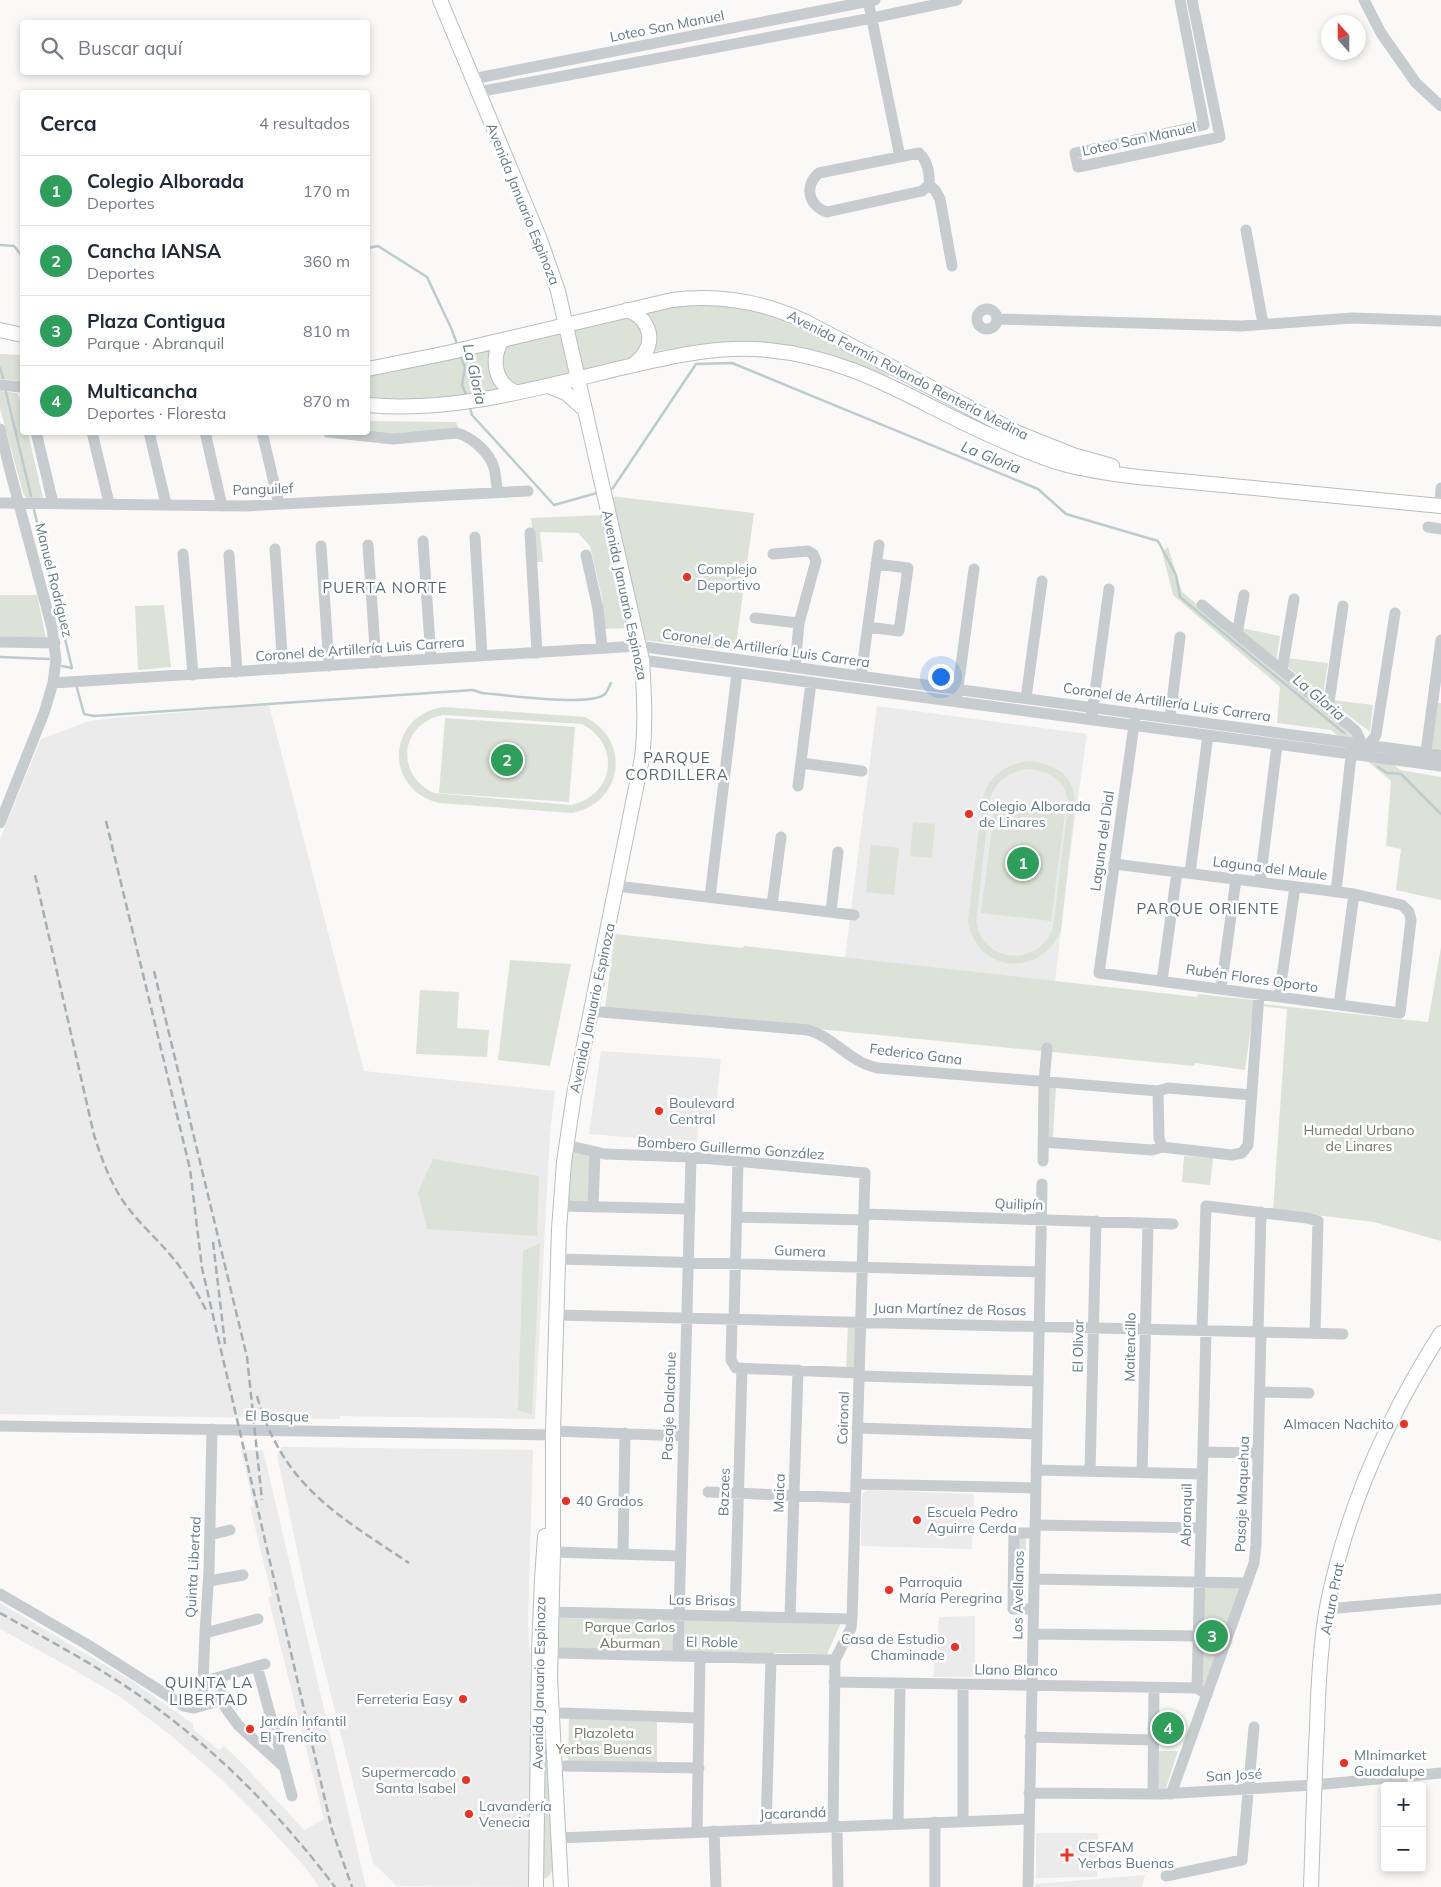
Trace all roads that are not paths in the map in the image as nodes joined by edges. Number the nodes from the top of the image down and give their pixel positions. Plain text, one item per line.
1 (440, 0) edge
2 (871, 0) edge
3 (957, 0) edge
4 (1180, 0) edge
5 (1192, 0) edge
6 (1364, 0) edge
7 (872, 18) junction
8 (472, 79) junction
9 (478, 92) junction
10 (1441, 106) edge
11 (1218, 122) junction
12 (1204, 125) junction
13 (900, 157) junction
14 (928, 186) junction
15 (1246, 230) dead end
16 (952, 266) dead end
17 (558, 291) junction
18 (627, 310) junction
19 (594, 318) junction
20 (997, 319) dead end
21 (1441, 321) edge
22 (1263, 324) junction
23 (565, 325) junction
24 (0, 330) edge
25 (20, 335) edge
26 (502, 340) junction
27 (633, 366) junction
28 (370, 369) edge
29 (577, 379) junction
30 (0, 385) edge
31 (545, 386) junction
32 (20, 387) edge
33 (516, 392) junction
34 (370, 405) edge
35 (586, 410) junction
36 (0, 428) edge
37 (37, 435) edge
38 (93, 435) edge
39 (150, 435) edge
40 (206, 435) edge
41 (263, 435) edge
42 (356, 435) edge
43 (1182, 481) junction
44 (1441, 488) edge
45 (528, 490) dead end
46 (498, 492) junction
47 (0, 503) edge
48 (20, 503) junction
49 (53, 503) junction
50 (109, 503) junction
51 (166, 504) junction
52 (279, 504) junction
53 (222, 506) junction
54 (1440, 506) edge
55 (1428, 527) dead end
56 (1441, 528) edge
57 (530, 533) dead end
58 (475, 537) dead end
59 (423, 541) dead end
60 (368, 545) dead end
61 (879, 545) dead end
62 (321, 546) dead end
63 (275, 549) dead end
64 (183, 554) dead end
65 (773, 554) dead end
66 (229, 555) dead end
67 (586, 555) dead end
68 (876, 564) junction
69 (974, 569) dead end
70 (1042, 581) dead end
71 (1109, 589) dead end
72 (1244, 595) dead end
73 (1294, 599) dead end
74 (1202, 605) dead end
75 (1343, 606) dead end
76 (1395, 613) dead end
77 (755, 618) dead end
78 (799, 623) junction
79 (868, 627) junction
80 (1237, 634) junction
81 (1180, 637) dead end
82 (1441, 640) edge
83 (0, 642) edge
84 (55, 643) junction
85 (638, 646) junction
86 (602, 648) junction
87 (679, 652) junction
88 (537, 653) junction
89 (482, 656) junction
90 (431, 660) junction
91 (642, 660) junction
92 (376, 663) junction
93 (678, 665) junction
94 (777, 665) junction
95 (329, 666) junction
96 (794, 667) junction
97 (283, 669) junction
98 (1282, 670) junction
99 (237, 672) junction
100 (737, 673) junction
101 (193, 675) junction
102 (861, 676) junction
103 (774, 678) junction
104 (811, 682) junction
105 (53, 683) junction
106 (958, 689) junction
107 (1026, 698) junction
108 (957, 702) junction
109 (1092, 707) junction
110 (1328, 708) junction
111 (1135, 713) junction
112 (1170, 718) junction
113 (1091, 720) junction
114 (1134, 726) junction
115 (1208, 735) junction
116 (1362, 744) junction
117 (1277, 745) junction
118 (1352, 755) junction
119 (1441, 755) edge
120 (1425, 758) junction
121 (801, 763) junction
122 (1441, 766) edge
123 (862, 771) dead end
124 (798, 786) dead end
125 (0, 823) edge
126 (780, 837) dead end
127 (838, 852) dead end
128 (1114, 864) junction
129 (1177, 872) junction
130 (1190, 873) junction
131 (1236, 879) junction
132 (1260, 882) junction
133 (617, 886) junction
134 (1295, 887) junction
135 (1336, 892) junction
136 (1354, 894) junction
137 (710, 897) junction
138 (772, 905) junction
139 (831, 911) junction
140 (854, 915) dead end
141 (1099, 973) joint
142 (1162, 981) junction
143 (1221, 989) junction
144 (1259, 994) junction
145 (1280, 997) junction
146 (1339, 1005) junction
147 (590, 1011) junction
148 (1400, 1013) joint
149 (1047, 1048) dead end
150 (1044, 1082) junction
151 (1158, 1092) junction
152 (1252, 1095) junction
153 (1043, 1142) junction
154 (566, 1145) junction
155 (1162, 1147) junction
156 (595, 1152) junction
157 (691, 1156) junction
158 (1043, 1161) dead end
159 (738, 1162) junction
160 (865, 1173) joint
161 (1042, 1184) dead end
162 (560, 1206) junction
163 (593, 1207) junction
164 (690, 1210) junction
165 (1261, 1212) junction
166 (737, 1217) junction
167 (864, 1217) junction
168 (1042, 1219) junction
169 (1096, 1221) junction
170 (1148, 1223) junction
171 (1173, 1224) dead end
172 (558, 1260) junction
173 (688, 1263) junction
174 (736, 1264) junction
175 (862, 1268) junction
176 (1040, 1272) junction
177 (556, 1315) junction
178 (687, 1318) junction
179 (733, 1319) junction
180 (860, 1322) junction
181 (1039, 1327) junction
182 (1093, 1328) junction
183 (1146, 1329) junction
184 (1204, 1330) junction
185 (1260, 1332) junction
186 (1441, 1332) edge
187 (1315, 1333) junction
188 (1343, 1334) dead end
189 (742, 1368) junction
190 (798, 1370) junction
191 (859, 1374) junction
192 (1038, 1381) junction
193 (1260, 1392) junction
194 (1309, 1393) dead end
195 (0, 1426) edge
196 (857, 1428) junction
197 (212, 1430) junction
198 (553, 1433) junction
199 (625, 1433) junction
200 (1037, 1434) junction
201 (684, 1436) junction
202 (1203, 1452) junction
203 (1258, 1453) junction
204 (1036, 1470) junction
205 (1090, 1472) junction
206 (1142, 1473) junction
207 (1202, 1474) junction
208 (552, 1480) junction
209 (856, 1484) junction
210 (1036, 1488) junction
211 (708, 1492) dead end
212 (738, 1492) junction
213 (794, 1495) junction
214 (855, 1498) junction
215 (1201, 1528) junction
216 (1035, 1529) junction
217 (230, 1530) dead end
218 (210, 1535) junction
219 (553, 1552) junction
220 (623, 1554) junction
221 (680, 1556) junction
222 (242, 1575) dead end
223 (1034, 1579) junction
224 (209, 1581) junction
225 (1200, 1582) junction
226 (1247, 1583) junction
227 (0, 1594) edge
228 (1441, 1599) edge
229 (1033, 1609) junction
230 (1327, 1609) junction
231 (551, 1612) junction
232 (679, 1615) junction
233 (735, 1616) junction
234 (790, 1617) junction
235 (258, 1619) dead end
236 (852, 1619) junction
237 (205, 1633) junction
238 (1033, 1634) junction
239 (1198, 1636) junction
240 (558, 1653) dead end
241 (678, 1656) junction
242 (700, 1656) junction
243 (771, 1658) junction
244 (835, 1660) junction
245 (217, 1678) junction
246 (203, 1682) junction
247 (834, 1682) junction
248 (900, 1684) junction
249 (963, 1685) junction
250 (1032, 1686) junction
251 (1154, 1688) junction
252 (1202, 1692) junction
253 (223, 1700) junction
254 (202, 1706) junction
255 (562, 1713) dead end
256 (698, 1718) junction
257 (1254, 1727) dead end
258 (1030, 1738) junction
259 (1153, 1740) junction
260 (564, 1766) dead end
261 (284, 1767) junction
262 (698, 1768) junction
263 (1441, 1773) edge
264 (1314, 1785) junction
265 (1248, 1789) junction
266 (1029, 1793) junction
267 (1153, 1794) junction
268 (1171, 1794) junction
269 (292, 1796) dead end
270 (1029, 1818) junction
271 (963, 1821) junction
272 (936, 1822) junction
273 (898, 1824) junction
274 (835, 1826) junction
275 (766, 1829) junction
276 (714, 1831) junction
277 (697, 1832) junction
278 (559, 1838) junction
279 (1166, 1876) dead end
280 (536, 1887) edge
281 (562, 1887) edge
282 (716, 1887) edge
283 (838, 1887) edge
284 (935, 1887) edge
285 (1028, 1887) edge
286 (1311, 1887) edge

1 - 8 main road, Avenida Januario Espinoza
2 - 7 street, Loteo San Manuel
2 - 8 street, Loteo San Manuel
3 - 7 street
4 - 12 street, Loteo San Manuel
5 - 11 street
6 - 10 street
7 - 9 street
7 - 13 street, Loteo San Manuel
8 - 9 main road, Avenida Januario Espinoza
9 - 17 main road, Avenida Januario Espinoza
11 - 12 street
11 - 12 street, Loteo San Manuel
13 - 14 street
13 - 14 street
14 - 16 street
15 - 22 street
17 - 19 main road
17 - 23 main road, Avenida Januario Espinoza
18 - 19 main road, Avenida Fermín Rolando Rentería Medina
18 - 27 main road
18 - 43 main road, Avenida Fermín Rolando Rentería Medina
19 - 23 main road, Avenida Fermín Rolando Rentería Medina
20 - 22 street
21 - 22 street
23 - 26 main road, Avenida Fermín Rolando Rentería Medina
23 - 29 main road, Avenida Januario Espinoza
24 - 25 main road
26 - 28 main road, Avenida Fermín Rolando Rentería Medina
26 - 33 main road
27 - 29 main road, Avenida Fermín Rolando Rentería Medina
27 - 43 main road, Avenida Fermín Rolando Rentería Medina
29 - 31 main road, Avenida Fermín Rolando Rentería Medina
29 - 35 main road, Avenida Januario Espinoza
30 - 32 street
31 - 33 main road, Avenida Fermín Rolando Rentería Medina
31 - 35 main road
33 - 34 main road, Avenida Fermín Rolando Rentería Medina
35 - 85 main road, Avenida Januario Espinoza
36 - 48 street, Manuel Rodríguez
37 - 49 street
38 - 50 street
39 - 51 street
40 - 53 street
41 - 52 street
42 - 46 street
43 - 54 main road, Avenida Fermín Rolando Rentería Medina
44 - 54 street
45 - 46 street, Panguilef
46 - 52 street, Panguilef
47 - 48 street, Panguilef
48 - 49 street, Panguilef
48 - 84 street, Manuel Rodríguez
49 - 50 street, Panguilef
50 - 51 street, Panguilef
51 - 53 street, Panguilef
52 - 53 street, Panguilef
55 - 56 street
57 - 88 street
58 - 89 street
59 - 90 street
60 - 92 street
61 - 68 street
62 - 95 street
63 - 97 street
64 - 101 street
65 - 78 street
66 - 99 street
67 - 86 street
68 - 79 street
68 - 79 street
69 - 106 street
70 - 107 street
71 - 109 street
72 - 80 street
73 - 98 street
74 - 80 street
75 - 110 street
76 - 116 street
77 - 78 street
78 - 96 street
79 - 102 street
80 - 98 street
81 - 112 street
82 - 120 street
83 - 84 street
84 - 105 street, Manuel Rodríguez
85 - 86 street, Coronel de Artillería Luis Carrera
85 - 87 street, Coronel de Artillería Luis Carrera
85 - 91 main road, Avenida Januario Espinoza
86 - 88 street, Coronel de Artillería Luis Carrera
87 - 93 street
87 - 94 street, Coronel de Artillería Luis Carrera
88 - 89 street, Coronel de Artillería Luis Carrera
89 - 90 street, Coronel de Artillería Luis Carrera
90 - 92 street, Coronel de Artillería Luis Carrera
91 - 93 street, Coronel de Artillería Luis Carrera
91 - 133 main road, Avenida Januario Espinoza
92 - 95 street, Coronel de Artillería Luis Carrera
93 - 100 street, Coronel de Artillería Luis Carrera
94 - 96 street, Coronel de Artillería Luis Carrera
94 - 103 street
95 - 97 street, Coronel de Artillería Luis Carrera
96 - 102 street, Coronel de Artillería Luis Carrera
97 - 99 street, Coronel de Artillería Luis Carrera
98 - 110 street
99 - 101 street, Coronel de Artillería Luis Carrera
100 - 103 street, Coronel de Artillería Luis Carrera
100 - 137 street
101 - 105 street, Coronel de Artillería Luis Carrera
102 - 106 street, Coronel de Artillería Luis Carrera
103 - 104 street, Coronel de Artillería Luis Carrera
104 - 108 street, Coronel de Artillería Luis Carrera
104 - 121 street
105 - 125 street, Manuel Rodríguez
106 - 107 street, Coronel de Artillería Luis Carrera
106 - 108 street
107 - 109 street, Coronel de Artillería Luis Carrera
108 - 113 street, Coronel de Artillería Luis Carrera
109 - 111 street, Coronel de Artillería Luis Carrera
109 - 113 street
110 - 116 street
111 - 112 street, Coronel de Artillería Luis Carrera
111 - 114 street, Laguna del Dial
112 - 116 street, Coronel de Artillería Luis Carrera
113 - 114 street, Coronel de Artillería Luis Carrera
114 - 115 street, Coronel de Artillería Luis Carrera
114 - 128 street, Laguna del Dial
115 - 117 street, Coronel de Artillería Luis Carrera
115 - 130 street
116 - 118 street
116 - 120 street, Coronel de Artillería Luis Carrera
117 - 118 street, Coronel de Artillería Luis Carrera
117 - 132 street
118 - 120 street, Coronel de Artillería Luis Carrera
118 - 135 street
119 - 120 street, Coronel de Artillería Luis Carrera
120 - 122 street, Coronel de Artillería Luis Carrera
121 - 123 street
121 - 124 street
126 - 138 street
127 - 139 street
128 - 129 street, Laguna del Maule
128 - 141 street, Laguna del Dial
129 - 130 street, Laguna del Maule
129 - 142 street
130 - 131 street, Laguna del Maule
131 - 132 street, Laguna del Maule
131 - 143 street
132 - 134 street, Laguna del Maule
133 - 137 street
133 - 147 main road, Avenida Januario Espinoza
134 - 135 street, Laguna del Maule
134 - 145 street
135 - 136 street, Laguna del Maule
136 - 146 street
136 - 148 street, Laguna del Maule
137 - 138 street
138 - 139 street
139 - 140 street
141 - 142 street, Rubén Flores Oporto
142 - 143 street, Rubén Flores Oporto
143 - 144 street, Rubén Flores Oporto
144 - 145 street, Rubén Flores Oporto
144 - 152 street
145 - 146 street, Rubén Flores Oporto
146 - 148 street, Rubén Flores Oporto
147 - 150 street, Federico Gana
147 - 154 main road, Avenida Januario Espinoza
149 - 150 street
150 - 151 street, Federico Gana
150 - 153 street
151 - 152 street, Federico Gana
151 - 155 street
152 - 155 street
153 - 155 street
153 - 158 street
154 - 156 street, Bombero Guillermo González
154 - 162 main road, Avenida Januario Espinoza
156 - 157 street, Bombero Guillermo González
156 - 163 street
157 - 159 street, Bombero Guillermo González
157 - 164 street, Pasaje Dalcahue
159 - 160 street, Bombero Guillermo González
159 - 166 street
160 - 167 street, Coironal
161 - 168 street, Los Avellanos
162 - 163 street
162 - 172 main road, Avenida Januario Espinoza
163 - 164 street
164 - 173 street, Pasaje Dalcahue
165 - 184 street, Abranquil
165 - 185 street, Pasaje Maquehua
165 - 187 street
166 - 167 street, Quilipín
166 - 174 street
167 - 168 street, Quilipín
167 - 175 street, Coironal
168 - 169 street, Quilipín
168 - 176 street, Los Avellanos
169 - 170 street, Quilipín
169 - 182 street, El Olivar
170 - 171 street, Quilipín
170 - 183 street, Maitencillo
172 - 173 street, Gumera
172 - 177 main road, Avenida Januario Espinoza
173 - 174 street, Gumera
173 - 178 street, Pasaje Dalcahue
174 - 175 street, Gumera
174 - 179 street
175 - 176 street, Gumera
175 - 180 street, Coironal
176 - 181 street, Los Avellanos
177 - 178 street, Juan Martínez de Rosas
177 - 198 main road, Avenida Januario Espinoza
178 - 179 street, Juan Martínez de Rosas
178 - 201 street, Pasaje Dalcahue
179 - 180 street, Juan Martínez de Rosas
179 - 189 street
180 - 181 street, Juan Martínez de Rosas
180 - 191 street, Coironal
181 - 182 street, Juan Martínez de Rosas
181 - 192 street, Los Avellanos
182 - 183 street, Juan Martínez de Rosas
182 - 205 street, El Olivar
183 - 184 street, Juan Martínez de Rosas
183 - 206 street, Maitencillo
184 - 185 street, Juan Martínez de Rosas
184 - 202 street, Abranquil
185 - 187 street, Juan Martínez de Rosas
185 - 193 street, Pasaje Maquehua
186 - 230 main road, Arturo Prat
187 - 188 street, Juan Martínez de Rosas
189 - 190 street
189 - 212 street, Bazaes
190 - 191 street
190 - 213 street, Maica
191 - 192 street
191 - 196 street, Coironal
192 - 200 street, Los Avellanos
193 - 194 street
193 - 203 street, Pasaje Maquehua
195 - 197 street, El Bosque
196 - 200 street
196 - 209 street, Coironal
197 - 198 street, El Bosque
197 - 218 street, Quinta Libertad
198 - 199 street, El Bosque
198 - 208 main road, Avenida Januario Espinoza
199 - 201 street, El Bosque
199 - 220 street
200 - 204 street, Los Avellanos
201 - 221 street, Pasaje Dalcahue
202 - 203 street
202 - 207 street, Abranquil
203 - 226 street, Pasaje Maquehua
204 - 205 street
204 - 210 street, Los Avellanos
205 - 206 street
206 - 207 street
207 - 215 street, Abranquil
208 - 219 main road, Avenida Januario Espinoza
208 - 280 main road, Avenida Januario Espinoza
209 - 210 street
209 - 214 street, Coironal
210 - 216 street, Los Avellanos
211 - 212 street
212 - 213 street
212 - 233 street, Bazaes
213 - 214 street
213 - 234 street, Maica
214 - 236 street, Coironal
215 - 216 street
215 - 225 street, Abranquil
216 - 223 street, Los Avellanos
216 - 229 street
217 - 218 street
218 - 224 street, Quinta Libertad
219 - 220 street
219 - 231 main road, Avenida Januario Espinoza
220 - 221 street
221 - 232 street, Pasaje Dalcahue
222 - 224 street
223 - 225 street
223 - 229 street, Los Avellanos
224 - 237 street, Quinta Libertad
225 - 226 street
225 - 239 street, Abranquil
226 - 252 street, Pasaje Maquehua
227 - 254 street
228 - 230 street
229 - 238 street, Los Avellanos
230 - 264 main road, Arturo Prat
231 - 232 street, Las Brisas
231 - 278 main road, Avenida Januario Espinoza
232 - 233 street, Las Brisas
232 - 241 street, Pasaje Dalcahue
233 - 234 street, Las Brisas
234 - 236 street, Las Brisas
235 - 237 street
236 - 244 street, Coironal
237 - 246 street, Quinta Libertad
238 - 239 street
238 - 250 street, Los Avellanos
239 - 252 street, Abranquil
240 - 241 street, El Roble
241 - 242 street, El Roble
242 - 243 street, El Roble
242 - 256 street
243 - 244 street, El Roble
243 - 275 street
244 - 247 street
245 - 246 street
245 - 253 street
245 - 261 street
246 - 254 street, Quinta Libertad
247 - 248 street, Llano Blanco
247 - 274 street
248 - 249 street, Llano Blanco
248 - 273 street
249 - 250 street, Llano Blanco
249 - 271 street
250 - 251 street, Llano Blanco
250 - 258 street, Los Avellanos
251 - 252 street, Llano Blanco
251 - 259 street
252 - 268 street, Pasaje Maquehua
253 - 254 street
253 - 261 street
255 - 256 street
256 - 262 street
257 - 265 street
258 - 259 street
258 - 266 street, Los Avellanos
259 - 267 street
260 - 262 street
261 - 269 street
262 - 277 street
263 - 264 street, San José
264 - 265 street, San José
264 - 286 main road, Arturo Prat
265 - 268 street, San José
265 - 279 street
266 - 267 street, San José
266 - 270 street, Los Avellanos
267 - 268 street, San José
270 - 271 street, Jacarandá
270 - 285 street, Los Avellanos
271 - 272 street, Jacarandá
272 - 273 street, Jacarandá
272 - 284 street
273 - 274 street, Jacarandá
274 - 275 street, Jacarandá
274 - 283 street
275 - 276 street, Jacarandá
276 - 277 street, Jacarandá
276 - 282 street
277 - 278 street, Jacarandá
278 - 281 main road, Avenida Januario Espinoza

